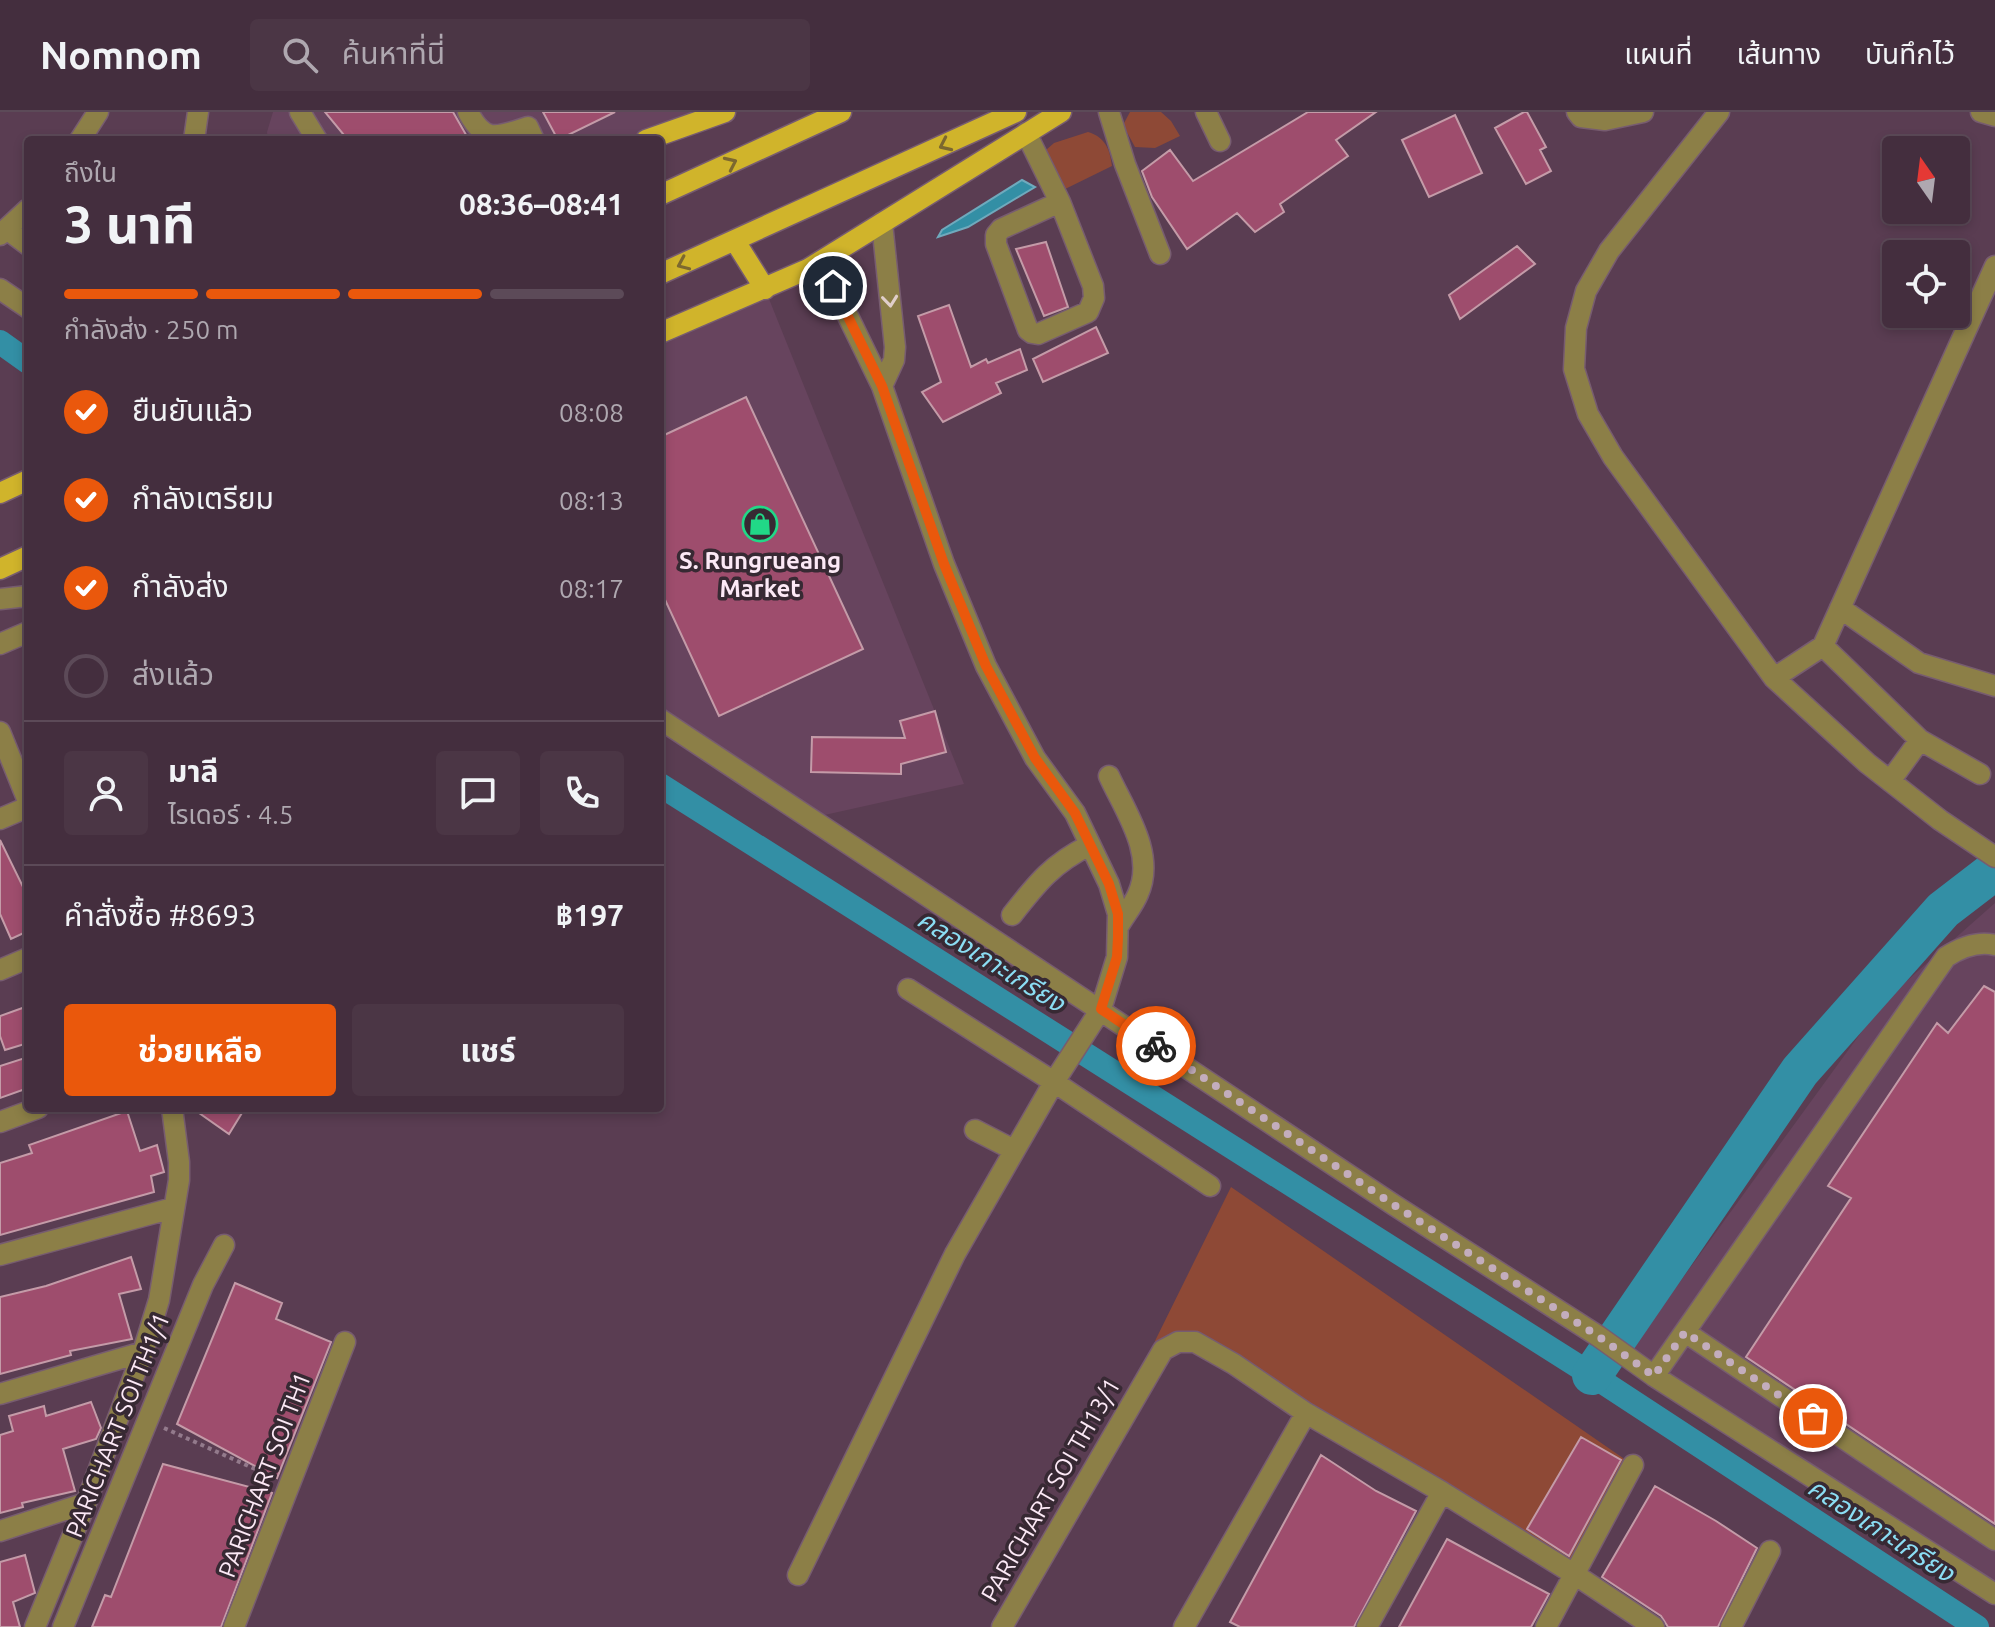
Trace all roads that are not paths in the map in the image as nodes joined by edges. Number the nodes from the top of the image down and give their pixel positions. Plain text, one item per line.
1 (98, 112) edge
2 (198, 112) edge
3 (300, 112) edge
4 (468, 112) edge
5 (725, 112) edge
6 (841, 112) edge
7 (1016, 112) edge
8 (1061, 112) edge
9 (1109, 112) edge
10 (1206, 112) edge
11 (1577, 112) edge
12 (1643, 112) edge
13 (1719, 112) edge
14 (1981, 112) edge
15 (1995, 116) edge
16 (527, 126) edge
17 (1026, 133) junction
18 (83, 136) edge
19 (195, 136) edge
20 (315, 136) edge
21 (657, 136) edge
22 (1220, 141) dead end
23 (664, 193) edge
24 (1060, 202) junction
25 (24, 213) edge
26 (882, 223) junction
27 (4, 232) edge
28 (735, 241) junction
29 (24, 243) edge
30 (1160, 254) dead end
31 (821, 261) junction
32 (1995, 266) edge
33 (664, 272) edge
34 (0, 289) edge
35 (765, 289) junction
36 (24, 305) edge
37 (664, 331) edge
38 (882, 386) junction
39 (24, 482) edge
40 (0, 493) edge
41 (24, 558) edge
42 (0, 569) edge
43 (24, 596) edge
44 (0, 599) edge
45 (1840, 608) junction
46 (24, 634) edge
47 (0, 644) edge
48 (1823, 646) junction
49 (1774, 678) junction
50 (1995, 686) edge
51 (664, 722) edge
52 (0, 732) edge
53 (1920, 740) junction
54 (1980, 774) dead end
55 (1109, 776) dead end
56 (1890, 781) junction
57 (24, 791) edge
58 (24, 809) edge
59 (0, 819) edge
60 (1090, 845) junction
61 (1995, 857) edge
62 (1012, 915) dead end
63 (1118, 927) junction
64 (1995, 945) edge
65 (24, 960) edge
66 (0, 970) edge
67 (908, 989) dead end
68 (1101, 1009) junction
69 (1060, 1074) junction
70 (27, 1112) edge
71 (173, 1112) edge
72 (0, 1122) edge
73 (975, 1130) dead end
74 (1014, 1150) junction
75 (1210, 1186) dead end
76 (173, 1208) junction
77 (224, 1245) dead end
78 (0, 1255) edge
79 (1685, 1332) junction
80 (345, 1342) dead end
81 (143, 1352) junction
82 (1654, 1376) junction
83 (0, 1394) edge
84 (1306, 1413) junction
85 (1633, 1465) dead end
86 (1442, 1492) junction
87 (86, 1503) junction
88 (0, 1531) edge
89 (1995, 1540) edge
90 (1770, 1551) dead end
91 (1574, 1574) junction
92 (798, 1575) dead end
93 (1995, 1594) edge
94 (35, 1627) edge
95 (63, 1627) edge
96 (234, 1627) edge
97 (1002, 1627) edge
98 (1184, 1627) edge
99 (1367, 1627) edge
100 (1546, 1627) edge
101 (1654, 1627) edge
102 (1731, 1627) edge

1 - 18 street
2 - 19 street
3 - 20 street
4 - 16 street
5 - 21 main road
23 -> 6 main road
7 -> 28 main road
8 - 17 main road
9 - 30 street
10 - 22 street
11 - 12 street
13 - 49 street
14 - 15 street
17 - 24 street
17 - 26 main road
24 - 24 street
25 - 27 street
26 - 31 main road
26 -> 38 street
27 - 29 street
28 -> 33 main road
28 - 35 main road
31 - 35 main road
31 - 38 street
32 - 45 street
34 - 36 street
35 - 37 main road
38 - 60 street
39 - 40 main road
41 - 42 main road
43 - 44 street
45 - 48 street
45 - 50 street
46 - 47 street
48 - 49 street
48 - 53 street
49 - 56 street
51 - 68 street
52 - 57 street
53 - 54 street
53 - 56 street
55 - 63 street
56 - 61 street
58 - 59 street
60 - 62 street
60 - 63 street
63 - 68 street
64 - 79 street
65 - 66 street
67 - 69 street
68 - 69 street
68 - 82 street
69 - 74 street
69 - 75 street
70 - 72 street
71 - 76 street
73 - 74 street
74 - 92 street
76 - 78 street
76 - 81 street
77 - 95 street, PARICHART SOI TH1/1
79 - 82 street
79 - 89 street
80 - 96 street, PARICHART SOI TH1
81 - 83 street
81 - 87 street
82 - 93 street
84 - 86 street, PARICHART SOI TH13/1
84 - 97 street, PARICHART SOI TH13/1
84 - 98 street
85 - 91 street
86 - 91 street, PARICHART SOI TH13/1
86 - 99 street
87 - 88 street
87 - 94 street
90 - 102 street
91 - 100 street
91 - 101 street, PARICHART SOI TH13/1

